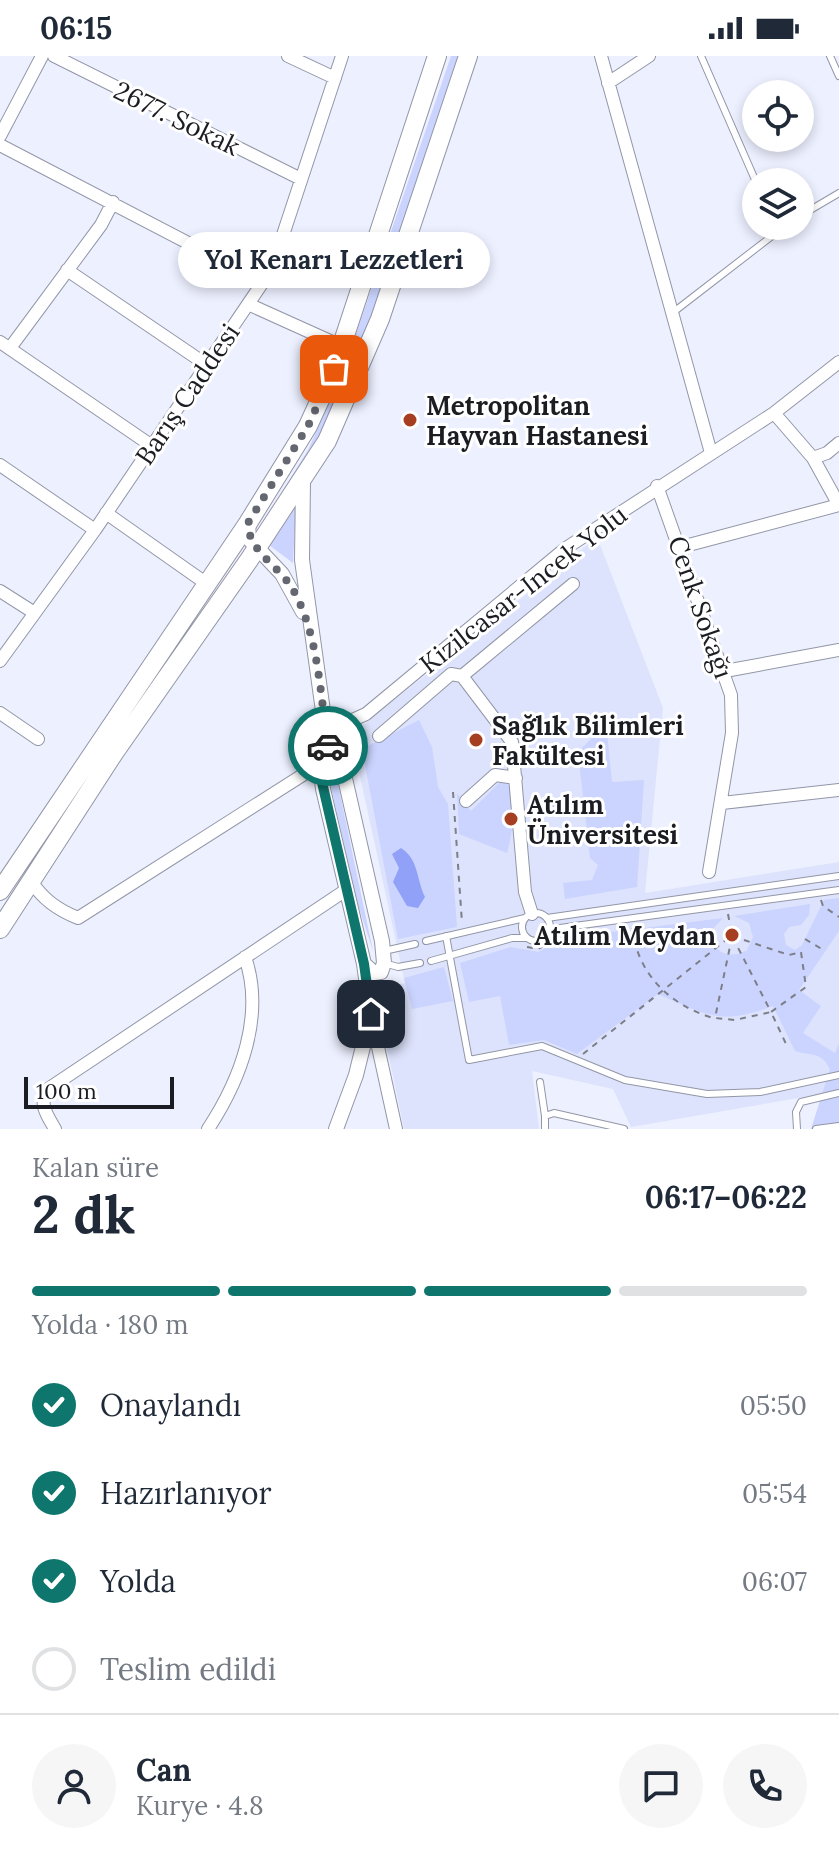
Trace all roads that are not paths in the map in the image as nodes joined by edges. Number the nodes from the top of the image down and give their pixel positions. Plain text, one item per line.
1 (42, 56) edge
2 (54, 56) edge
3 (288, 56) edge
4 (342, 56) edge
5 (437, 56) edge
6 (468, 56) edge
7 (601, 56) edge
8 (649, 56) edge
9 (701, 56) edge
10 (830, 56) edge
11 (637, 60) edge
12 (839, 76) edge
13 (335, 78) junction
14 (608, 83) junction
15 (0, 136) edge
16 (0, 145) edge
17 (750, 168) edge
18 (301, 179) junction
19 (839, 193) edge
20 (113, 202) junction
21 (814, 208) edge
22 (765, 240) edge
23 (67, 270) junction
24 (263, 282) junction
25 (248, 304) junction
26 (671, 314) junction
27 (5, 345) edge
28 (341, 346) junction
29 (839, 362) edge
30 (207, 365) junction
31 (774, 413) junction
32 (839, 443) edge
33 (152, 446) junction
34 (711, 453) junction
35 (813, 458) junction
36 (0, 465) edge
37 (303, 481) junction
38 (657, 486) junction
39 (106, 513) junction
40 (248, 523) junction
41 (95, 530) junction
42 (681, 547) junction
43 (257, 548) junction
44 (207, 584) junction
45 (573, 584) dead end
46 (0, 591) edge
47 (33, 612) junction
48 (309, 623) junction
49 (839, 650) edge
50 (0, 661) edge
51 (725, 671) junction
52 (462, 676) junction
53 (0, 713) edge
54 (379, 736) dead end
55 (38, 739) dead end
56 (327, 740) junction
57 (320, 764) junction
58 (516, 778) junction
59 (839, 790) edge
60 (466, 801) dead end
61 (722, 803) junction
62 (709, 872) dead end
63 (839, 876) edge
64 (30, 880) junction
65 (346, 890) junction
66 (839, 890) edge
67 (0, 891) edge
68 (529, 916) junction
69 (547, 918) junction
70 (0, 929) edge
71 (549, 934) junction
72 (446, 936) junction
73 (527, 938) junction
74 (426, 941) dead end
75 (415, 944) dead end
76 (450, 955) junction
77 (245, 957) junction
78 (384, 957) junction
79 (431, 961) dead end
80 (420, 963) dead end
81 (364, 964) junction
82 (371, 1014) junction
83 (839, 1075) edge
84 (540, 1082) dead end
85 (839, 1093) edge
86 (545, 1116) junction
87 (839, 1126) edge
88 (55, 1129) edge
89 (208, 1129) edge
90 (336, 1129) edge
91 (396, 1129) edge
92 (545, 1129) edge
93 (624, 1129) edge
94 (797, 1129) edge
95 (816, 1129) edge

1 - 15 street
2 - 18 street, 2677. Sokak
3 - 13 street
4 - 13 street, Barış Caddesi
5 - 28 main road
6 - 37 main road
7 - 14 street
8 - 11 street
9 - 17 lane
10 - 12 lane
11 - 14 street
13 - 18 street, Barış Caddesi
14 - 26 street
16 - 20 street
18 - 24 street, Barış Caddesi
19 - 21 lane
20 - 23 street
20 - 24 street
22 - 26 lane
23 - 27 street
23 - 30 street
24 - 25 street, Barış Caddesi
25 - 28 street
25 - 30 street, Barış Caddesi
26 - 34 street
27 - 33 street
28 - 40 main road
29 - 31 street, Kizilcasar-Incek Yolu
30 - 33 street, Barış Caddesi
31 - 34 street, Kizilcasar-Incek Yolu
31 - 35 street
32 - 35 street
33 - 39 street, Barış Caddesi
34 - 38 street, Kizilcasar-Incek Yolu
35 - 42 street
36 - 41 street
37 - 43 main road
37 - 48 street
38 - 42 street, Cenk Sokağı
38 - 56 street, Kizilcasar-Incek Yolu
39 - 41 street, Barış Caddesi
39 - 44 street
40 - 43 street
40 - 44 main road
41 - 47 street, Barış Caddesi
42 - 51 street, Cenk Sokağı
43 - 48 street
43 - 64 main road
44 - 67 main road
45 - 52 street
46 - 47 street
47 - 50 street, Barış Caddesi
48 - 56 street
49 - 51 street
51 - 61 street, Cenk Sokağı
52 - 54 street
52 - 58 street
53 - 55 street
56 - 57 street
56 - 78 street
57 - 64 street
57 - 65 street
58 - 60 street
58 - 68 street
59 - 61 street
61 - 62 street, Cenk Sokağı
63 - 69 lane
64 - 70 main road
65 - 77 street
65 - 81 street
66 - 71 lane
68 - 69 lane
68 - 72 lane
68 - 73 lane
69 - 71 lane
71 - 73 lane
72 - 74 lane
72 - 76 lane
73 - 76 lane
75 - 78 lane
76 - 79 lane
76 - 83 lane
77 - 88 street
77 - 89 street
78 - 80 lane
78 - 81 street
81 - 82 street
82 - 90 street
82 - 91 street
84 - 86 lane
85 - 94 lane
86 - 92 lane
86 - 93 lane
87 - 95 lane

